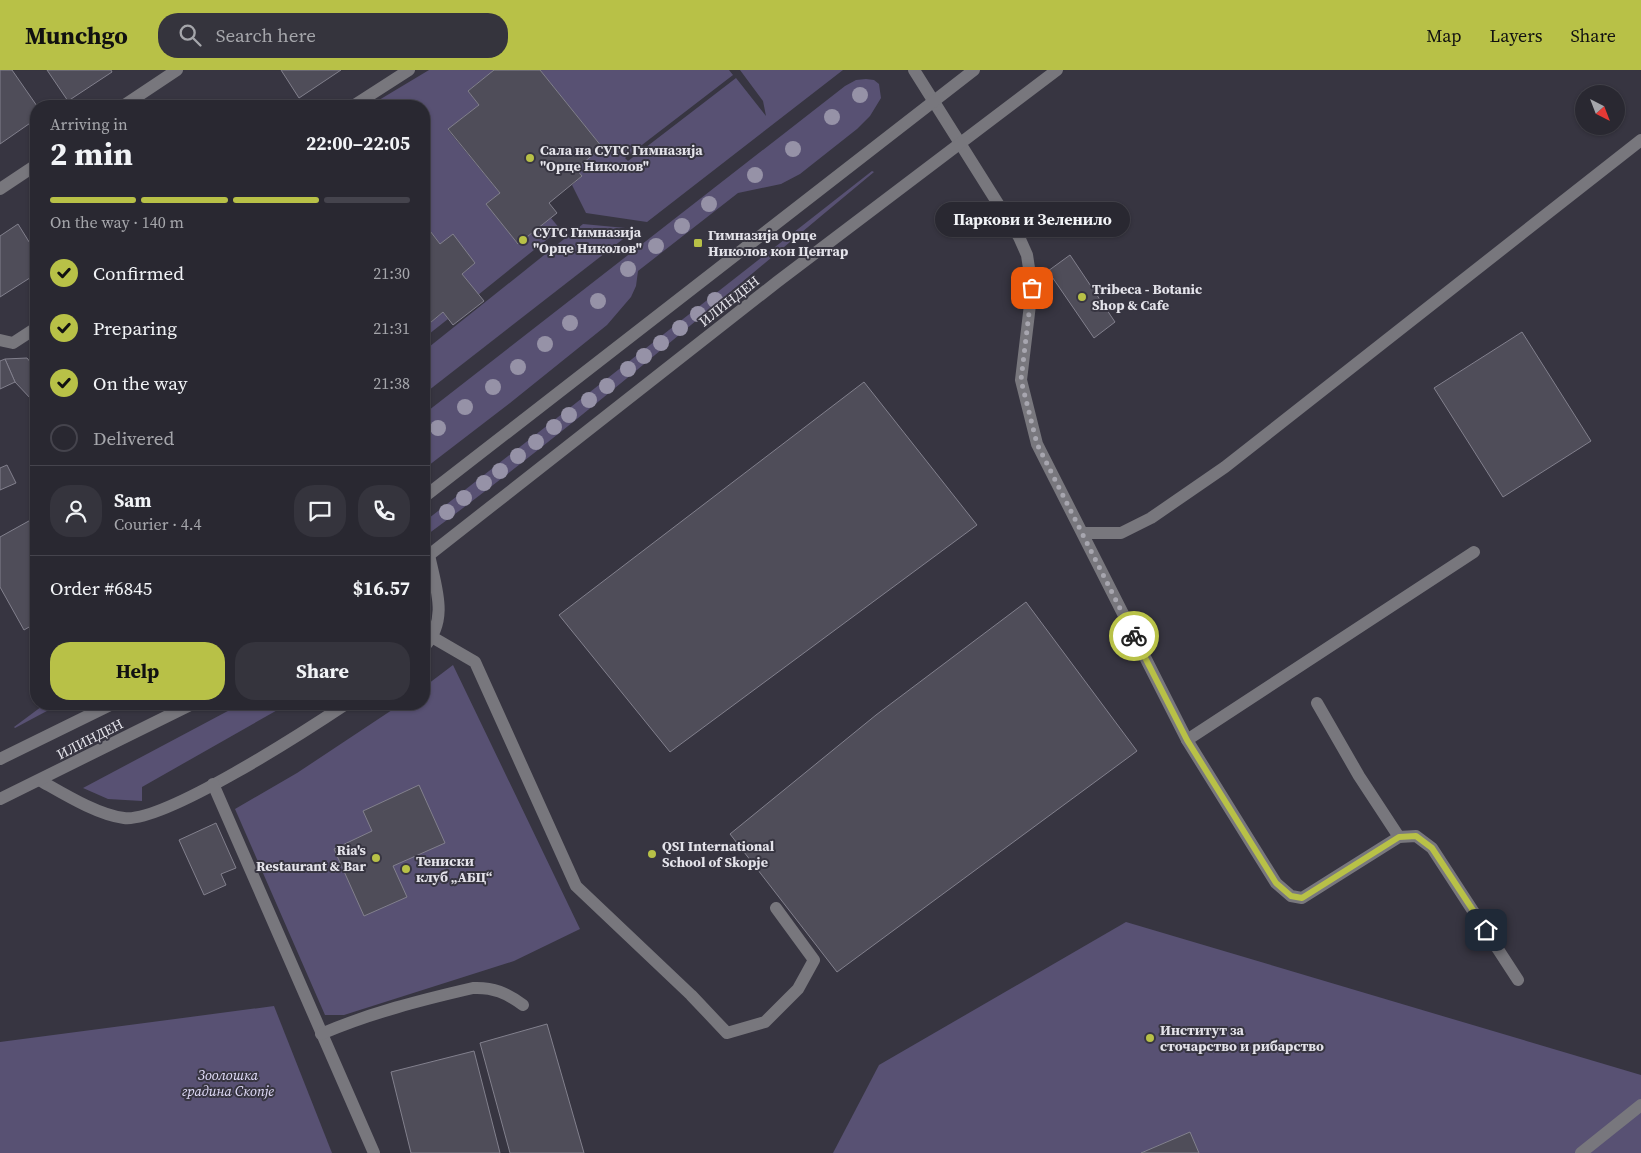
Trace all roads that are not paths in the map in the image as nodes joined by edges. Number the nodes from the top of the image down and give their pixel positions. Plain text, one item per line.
1 (177, 70) edge
2 (914, 70) edge
3 (974, 70) edge
4 (1057, 70) edge
5 (403, 71) edge
6 (133, 100) edge
7 (362, 100) edge
8 (934, 102) junction
9 (1641, 140) edge
10 (959, 144) junction
11 (30, 169) edge
12 (0, 189) edge
13 (30, 332) edge
14 (0, 340) edge
15 (430, 492) edge
16 (1084, 533) junction
17 (1474, 552) dead end
18 (430, 554) edge
19 (430, 574) edge
20 (430, 638) edge
21 (430, 643) edge
22 (1317, 703) dead end
23 (100, 710) edge
24 (180, 710) edge
25 (336, 710) edge
26 (1187, 740) junction
27 (0, 759) edge
28 (41, 781) junction
29 (213, 784) junction
30 (0, 799) edge
31 (1399, 837) junction
32 (776, 908) dead end
33 (1518, 980) dead end
34 (523, 1005) dead end
35 (321, 1034) junction
36 (1641, 1106) edge
37 (374, 1153) edge
38 (1581, 1153) edge

1 - 6 street
2 - 8 street
3 - 8 street
4 - 10 street, ИЛИНДЕН
5 - 7 street
8 - 10 street
8 - 15 street
9 - 16 street
10 - 16 street
10 - 18 street, ИЛИНДЕН
11 - 12 street
13 - 14 street
16 - 26 street
17 - 26 street
19 - 20 street
21 - 32 street
22 - 31 street
23 - 27 street, ИЛИНДЕН
24 - 28 street, ИЛИНДЕН
25 - 29 street
26 - 31 street
28 - 29 street
28 - 30 street, ИЛИНДЕН
29 - 35 street
31 - 33 street
34 - 35 street
35 - 37 street
36 - 38 street

